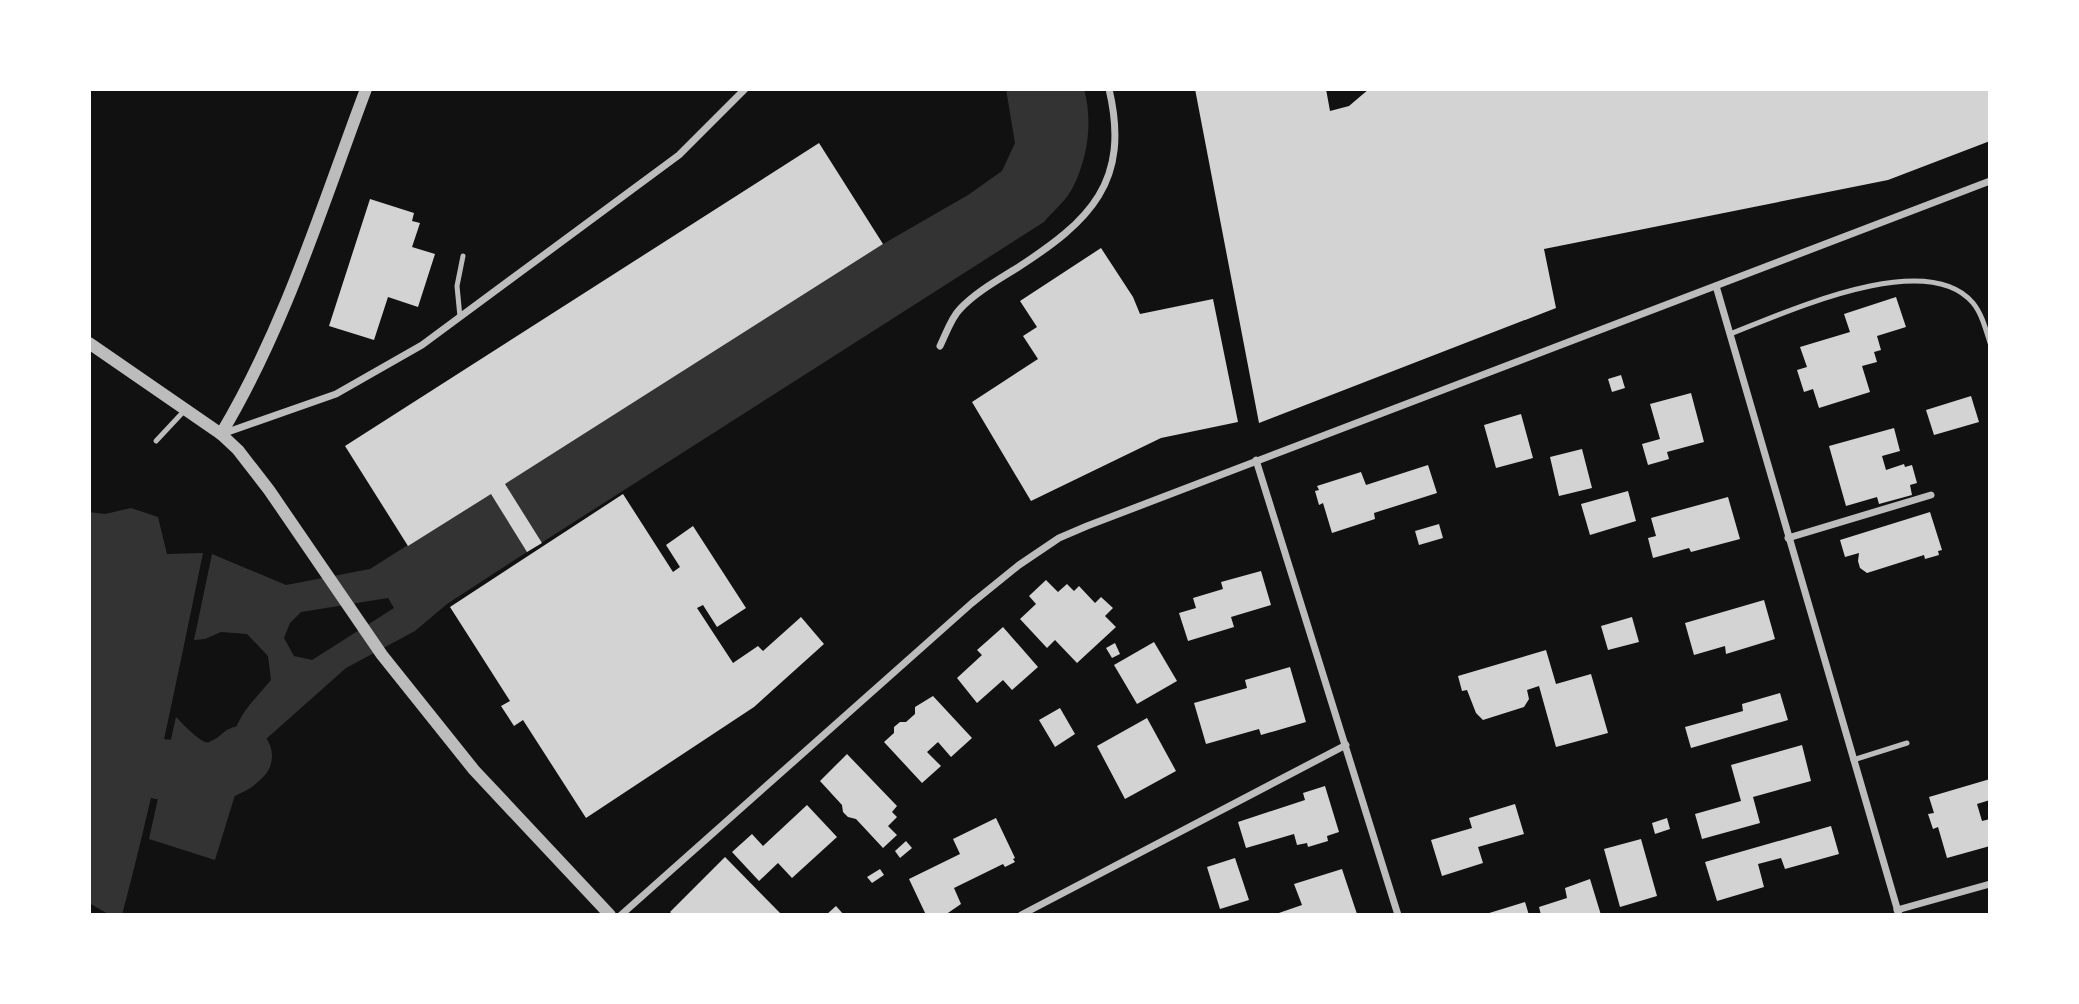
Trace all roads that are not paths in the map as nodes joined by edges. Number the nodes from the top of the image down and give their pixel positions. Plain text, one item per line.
1 (366, 89) edge
2 (745, 89) edge
3 (1110, 89) edge
4 (1990, 181) edge
5 (463, 256) dead end
6 (1716, 286) junction
7 (460, 317) junction
8 (1731, 334) junction
9 (89, 343) edge
10 (1990, 343) edge
11 (940, 346) dead end
12 (186, 409) junction
13 (221, 434) junction
14 (156, 441) dead end
15 (1256, 460) junction
16 (1931, 495) dead end
17 (1788, 538) junction
18 (1907, 743) dead end
19 (1346, 746) junction
20 (1853, 760) junction
21 (1990, 884) edge
22 (1898, 912) edge
23 (610, 915) edge
24 (621, 915) edge
25 (1021, 915) edge
26 (1398, 915) edge

1 - 13 street
2 - 7 street
3 - 11 street
4 - 6 street
5 - 7 lane
6 - 8 street
6 - 15 street
7 - 13 street
8 - 10 lane
8 - 17 street
9 - 12 street
12 - 13 street
12 - 14 lane
13 - 23 street
15 - 19 street
15 - 24 street
16 - 17 street
17 - 20 street
18 - 20 lane
19 - 25 street
19 - 26 street
20 - 22 street
21 - 22 street

